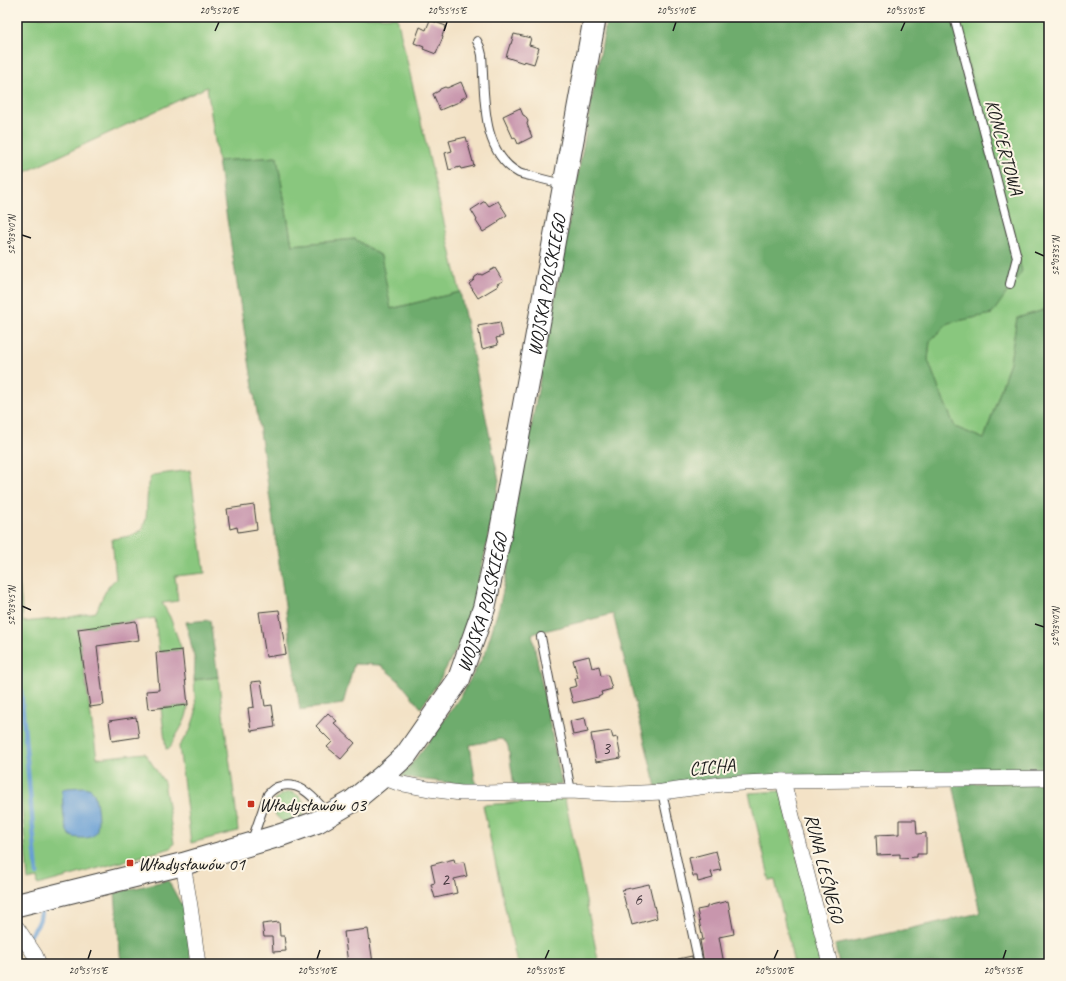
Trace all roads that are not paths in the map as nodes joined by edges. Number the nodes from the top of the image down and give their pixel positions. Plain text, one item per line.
1 (595, 17) edge
2 (954, 17) edge
3 (477, 41) dead end
4 (565, 184) junction
5 (1010, 284) dead end
6 (541, 637) dead end
7 (382, 778) junction
8 (1049, 778) edge
9 (782, 781) junction
10 (571, 791) junction
11 (662, 792) junction
12 (330, 815) junction
13 (251, 844) junction
14 (183, 864) junction
15 (17, 905) edge
16 (17, 928) edge
17 (39, 964) edge
18 (198, 964) edge
19 (699, 964) edge
20 (830, 964) edge

1 - 4 street, WOJSKA POLSKIEGO
2 - 5 lane, KONCERTOWA
3 - 4 lane
4 - 7 street, WOJSKA POLSKIEGO
6 - 10 lane
7 - 10 street, CICHA
7 - 12 street, WOJSKA POLSKIEGO
8 - 9 street, CICHA
9 - 11 street, CICHA
9 - 20 street, RUNA LEŚNEGO
10 - 11 street, CICHA
11 - 19 lane
12 - 13 street, WOJSKA POLSKIEGO
12 - 13 lane
13 - 14 street, WOJSKA POLSKIEGO
14 - 15 street, WOJSKA POLSKIEGO
14 - 18 street
16 - 17 street

